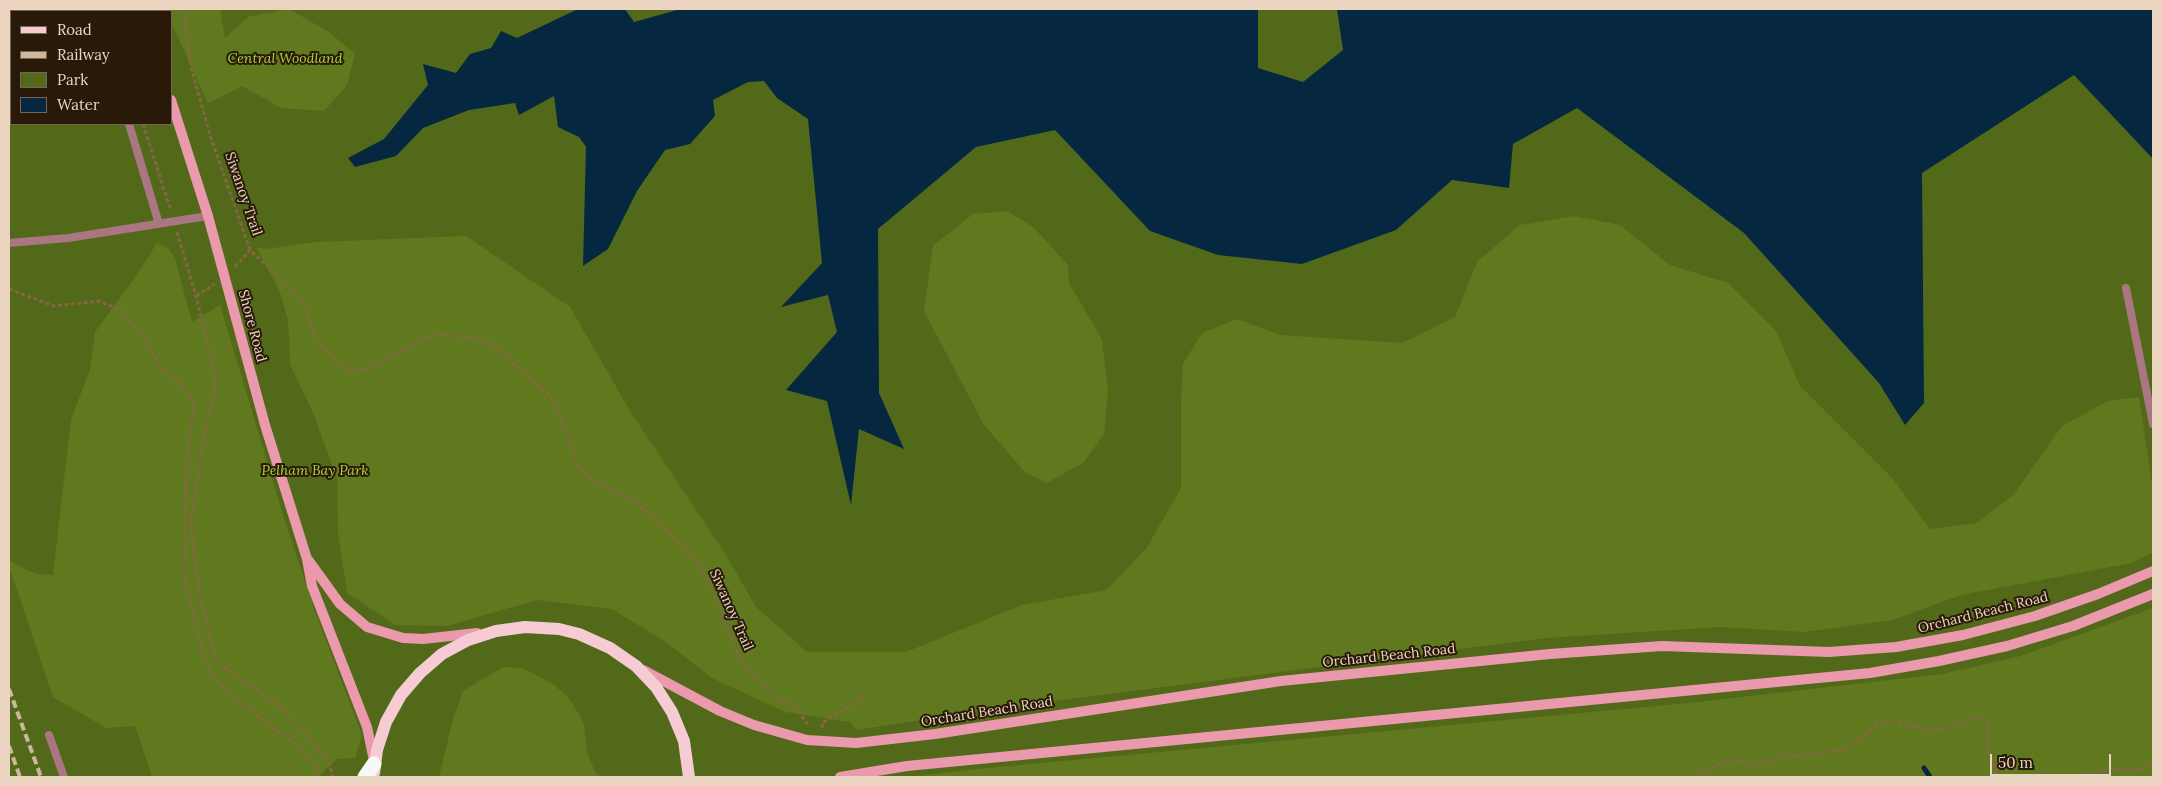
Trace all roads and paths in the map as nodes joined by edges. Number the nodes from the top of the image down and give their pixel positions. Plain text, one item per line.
1 (184, 9) edge
2 (172, 103) edge
3 (129, 125) edge
4 (208, 216) junction
5 (159, 224) junction
6 (9, 243) edge
7 (2126, 288) dead end
8 (9, 290) edge
9 (196, 296) dead end
10 (2153, 424) edge
11 (307, 559) junction
12 (2153, 571) edge
13 (2153, 594) edge
14 (496, 631) junction
15 (636, 666) junction
16 (867, 690) dead end
17 (49, 735) dead end
18 (817, 741) junction
19 (2153, 764) edge
20 (374, 771) edge
21 (64, 777) edge
22 (320, 777) edge
23 (333, 777) edge
24 (365, 777) edge
25 (689, 777) edge
26 (840, 777) edge
27 (1694, 777) edge
28 (1998, 777) edge
29 (2078, 777) edge

1 - 18 path, Siwanoy Trail
2 - 4 street, Shore Road
3 - 5 lane
4 - 5 lane
4 - 11 street, Shore Road
5 - 6 lane
7 - 10 lane
8 - 22 path
9 - 23 path
11 - 14 street, Shore Road
11 - 20 street, Shore Road
12 - 18 street, Orchard Beach Road
13 - 26 street
14 - 15 main road
14 - 20 main road
15 - 18 street, Orchard Beach Road
15 - 25 main road
16 - 18 path
17 - 21 lane
19 - 29 path
20 - 24 highway
27 - 28 path

